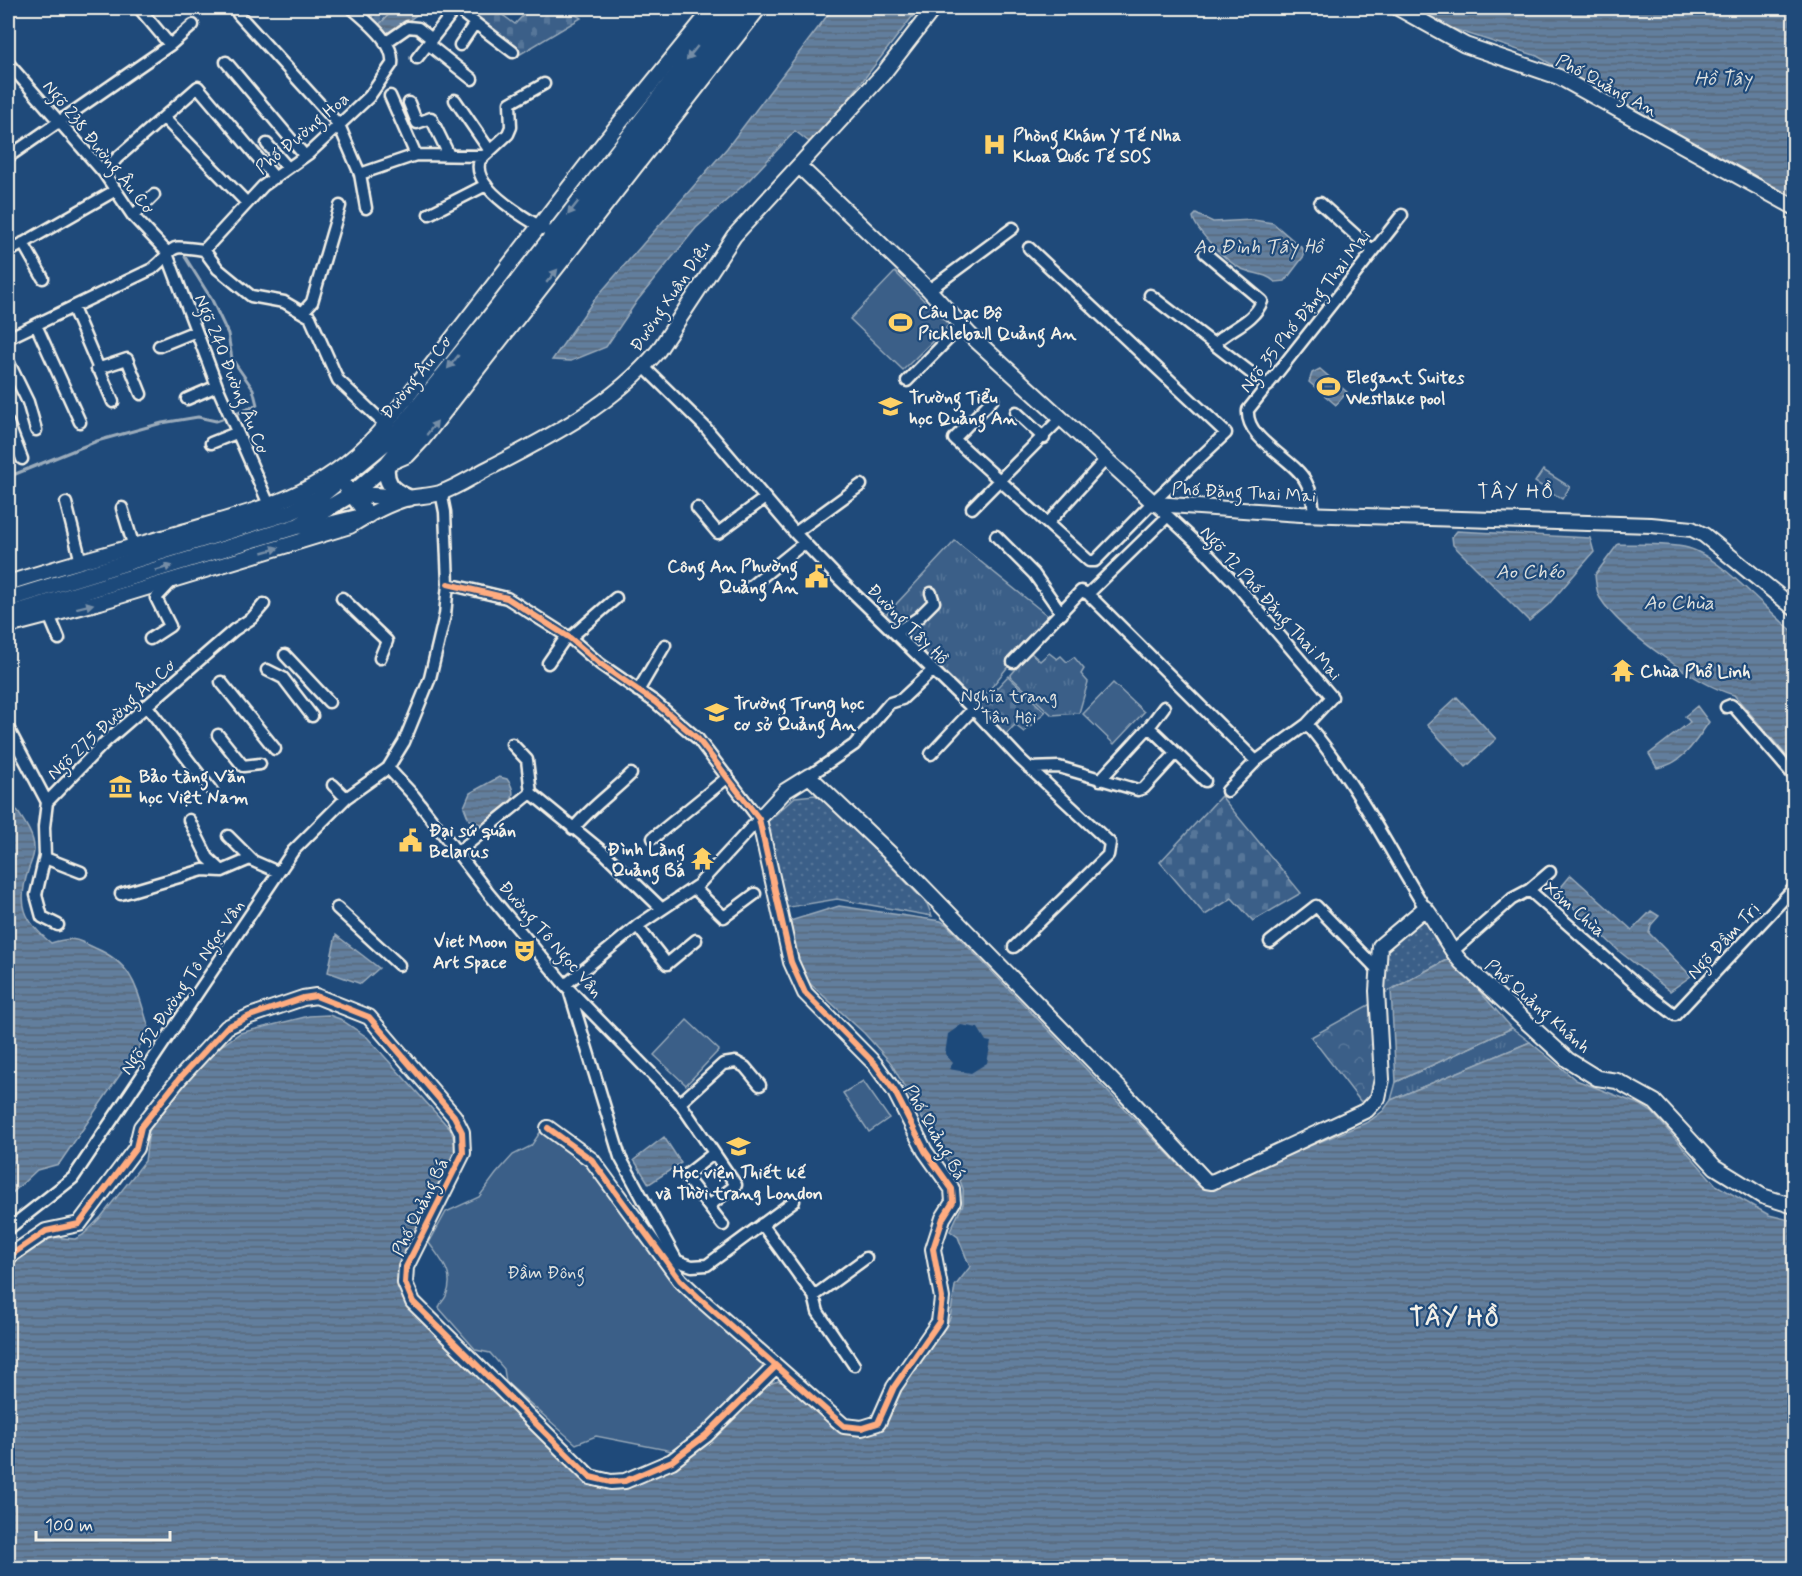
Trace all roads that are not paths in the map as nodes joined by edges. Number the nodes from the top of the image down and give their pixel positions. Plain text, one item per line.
1 (139, 8) edge
2 (352, 8) edge
3 (456, 8) edge
4 (469, 8) edge
5 (713, 8) edge
6 (728, 8) edge
7 (744, 8) edge
8 (759, 8) edge
9 (934, 8) edge
10 (1398, 8) edge
11 (238, 14) dead end
12 (475, 23) junction
13 (193, 25) dead end
14 (430, 41) junction
15 (385, 43) junction
16 (170, 45) junction
17 (460, 45) dead end
18 (513, 52) dead end
19 (417, 58) dead end
20 (226, 62) dead end
21 (8, 63) edge
22 (472, 79) dead end
23 (544, 84) dead end
24 (390, 96) dead end
25 (455, 100) dead end
26 (409, 103) dead end
27 (164, 118) junction
28 (59, 121) junction
29 (339, 125) junction
30 (267, 144) dead end
31 (487, 153) junction
32 (416, 155) junction
33 (449, 155) junction
34 (305, 156) junction
35 (8, 157) edge
36 (799, 166) junction
37 (288, 168) junction
38 (104, 174) junction
39 (360, 174) junction
40 (275, 178) junction
41 (486, 184) junction
42 (116, 190) junction
43 (154, 195) dead end
44 (247, 203) junction
45 (1320, 203) dead end
46 (340, 206) dead end
47 (1794, 207) edge
48 (366, 208) dead end
49 (429, 214) dead end
50 (1402, 215) dead end
51 (133, 216) junction
52 (1013, 228) dead end
53 (547, 230) junction
54 (23, 243) junction
55 (1029, 248) dead end
56 (204, 250) junction
57 (166, 251) junction
58 (1373, 251) junction
59 (8, 252) edge
60 (1205, 253) dead end
61 (43, 278) dead end
62 (930, 290) junction
63 (1150, 295) dead end
64 (512, 299) junction
65 (73, 308) junction
66 (303, 312) junction
67 (36, 325) junction
68 (961, 326) junction
69 (196, 331) junction
70 (8, 338) edge
71 (1215, 344) junction
72 (159, 346) dead end
73 (8, 361) edge
74 (644, 367) junction
75 (97, 369) junction
76 (907, 381) dead end
77 (217, 386) junction
78 (1268, 386) junction
79 (141, 394) dead end
80 (187, 399) dead end
81 (993, 399) dead end
82 (113, 402) dead end
83 (1016, 412) dead end
84 (1061, 418) junction
85 (80, 422) dead end
86 (8, 423) edge
87 (36, 430) dead end
88 (390, 430) junction
89 (236, 433) junction
90 (1044, 438) junction
91 (211, 443) dead end
92 (22, 459) dead end
93 (1106, 459) junction
94 (387, 464) junction
95 (341, 481) junction
96 (1000, 482) junction
97 (861, 485) dead end
98 (441, 492) junction
99 (352, 494) junction
100 (409, 498) junction
101 (765, 498) junction
102 (66, 503) dead end
103 (1154, 503) junction
104 (270, 507) junction
105 (122, 508) dead end
106 (697, 508) dead end
107 (972, 508) dead end
108 (1314, 514) junction
109 (368, 515) junction
110 (1168, 516) junction
111 (1048, 523) junction
112 (298, 526) junction
113 (795, 533) junction
114 (996, 536) dead end
115 (804, 543) junction
116 (134, 547) junction
117 (81, 562) junction
118 (174, 579) junction
119 (8, 583) edge
120 (57, 583) junction
121 (448, 584) junction
122 (751, 586) dead end
123 (932, 593) dead end
124 (1088, 594) junction
125 (8, 598) edge
126 (342, 598) dead end
127 (616, 598) dead end
128 (62, 600) junction
129 (264, 604) dead end
130 (1794, 608) edge
131 (1062, 614) junction
132 (8, 615) edge
133 (49, 615) junction
134 (8, 626) edge
135 (895, 633) junction
136 (568, 637) junction
137 (59, 639) dead end
138 (150, 639) dead end
139 (665, 645) dead end
140 (285, 655) dead end
141 (380, 658) dead end
142 (1013, 662) dead end
143 (549, 663) dead end
144 (267, 670) dead end
145 (932, 670) junction
146 (221, 682) dead end
147 (638, 691) junction
148 (329, 702) dead end
149 (146, 705) junction
150 (1726, 707) dead end
151 (1164, 708) dead end
152 (974, 709) junction
153 (312, 716) dead end
154 (1307, 724) junction
155 (1149, 727) junction
156 (8, 728) edge
157 (218, 735) dead end
158 (512, 744) dead end
159 (275, 749) dead end
160 (1176, 753) junction
161 (931, 754) dead end
162 (1256, 761) junction
163 (260, 764) dead end
164 (388, 768) junction
165 (1029, 768) junction
166 (630, 774) dead end
167 (809, 776) junction
168 (1794, 776) edge
169 (728, 777) junction
170 (1100, 780) junction
171 (1205, 781) dead end
172 (333, 785) dead end
173 (1227, 790) dead end
174 (212, 791) dead end
175 (531, 793) junction
176 (346, 798) junction
177 (47, 802) junction
178 (759, 819) junction
179 (189, 820) dead end
180 (573, 828) junction
181 (228, 836) dead end
182 (653, 838) dead end
183 (458, 852) junction
184 (45, 858) junction
185 (250, 859) junction
186 (222, 871) junction
187 (81, 872) dead end
188 (278, 872) junction
189 (1550, 872) dead end
190 (694, 888) junction
191 (1794, 888) edge
192 (1529, 890) junction
193 (121, 894) dead end
194 (755, 894) dead end
195 (337, 908) dead end
196 (661, 908) junction
197 (1425, 908) junction
198 (58, 925) dead end
199 (637, 926) junction
200 (696, 940) dead end
201 (1270, 942) dead end
202 (1014, 946) dead end
203 (1452, 952) junction
204 (399, 965) dead end
205 (1377, 969) junction
206 (567, 987) junction
207 (1675, 1015) joint
208 (760, 1085) dead end
209 (680, 1102) junction
210 (548, 1128) dead end
211 (713, 1154) junction
212 (794, 1201) dead end
213 (709, 1206) junction
214 (1794, 1206) edge
215 (762, 1224) junction
216 (723, 1225) dead end
217 (8, 1229) edge
218 (8, 1257) edge
219 (866, 1258) dead end
220 (814, 1296) junction
221 (854, 1365) dead end
222 (776, 1366) junction

1 - 16 street
2 - 15 street
3 - 14 street
4 - 12 street
5 - 53 street, Đường Âu Cơ
6 -> 53 main road, Đường Âu Cơ
7 - 64 main road, Đường Âu Cơ
94 -> 8 street, Đường Âu Cơ
9 - 36 street, Đường Xuân Diệu
10 - 47 street, Phố Quảng An
11 - 29 street
12 - 17 street
12 - 18 street
13 - 16 street
14 - 15 street
14 - 19 street
14 - 22 street
15 - 29 street, Phố Đường Hoa
16 - 28 street
20 - 34 street
21 - 28 street, Ngõ 238 Đường Âu Cơ
23 - 31 street
24 - 32 street
25 - 31 street
26 - 33 street
27 - 38 street
27 - 40 street
27 - 44 street
28 - 35 street
28 - 38 street, Ngõ 238 Đường Âu Cơ
29 - 34 street, Phố Đường Hoa
29 - 39 street
30 - 37 street
31 - 33 street
31 - 41 street
32 - 33 street
32 - 39 street
34 - 37 street, Phố Đường Hoa
36 - 62 street, Phố Đặng Thai Mai
36 - 74 street, Đường Xuân Diệu
37 - 40 street, Phố Đường Hoa
38 - 42 street, Ngõ 238 Đường Âu Cơ
39 - 48 street
40 - 44 street, Phố Đường Hoa
41 - 49 street
41 - 53 street
42 - 51 street, Ngõ 238 Đường Âu Cơ
42 - 54 street
43 - 51 street
44 - 56 street, Phố Đường Hoa
45 - 58 street
46 - 66 street
50 - 58 street, Ngõ 35 Phố Đặng Thai Mai
51 - 57 street, Ngõ 238 Đường Âu Cơ
52 - 62 street
53 - 64 main road, Đường Âu Cơ
53 - 88 street, Đường Âu Cơ
54 - 59 street
54 - 61 street
55 - 103 street
56 - 57 street
56 - 66 street
57 - 65 street
57 - 69 street, Ngõ 240 Đường Âu Cơ
58 - 78 street, Ngõ 35 Phố Đặng Thai Mai
60 - 71 street
62 - 68 street, Phố Đặng Thai Mai
63 - 71 street
64 -> 88 main road, Đường Âu Cơ
64 - 94 main road, Đường Âu Cơ
65 - 67 street
65 - 75 street
66 - 88 street
67 - 70 street
67 - 85 street
68 - 76 street
68 - 84 street, Phố Đặng Thai Mai
69 - 72 street
69 - 77 street, Ngõ 240 Đường Âu Cơ
71 - 78 street
73 - 87 street
74 - 98 street, Đường Xuân Diệu
74 - 101 street, Đường Tây Hồ
75 - 79 street
75 - 82 street
77 - 80 street
77 - 89 street, Ngõ 240 Đường Âu Cơ
78 - 108 street, Ngõ 35 Phố Đặng Thai Mai
81 - 96 street
83 - 90 street
84 - 90 street
84 - 93 street, Phố Đặng Thai Mai
86 - 92 street
88 - 95 main road, Đường Âu Cơ
88 - 104 street, Đường Âu Cơ
89 - 91 street
89 - 104 street, Ngõ 240 Đường Âu Cơ
90 - 96 street
93 - 103 street, Phố Đặng Thai Mai
93 - 111 street
94 - 99 main road, Đường Âu Cơ
94 - 100 main road
95 - 99 main road
95 - 120 main road, Đường Âu Cơ
96 - 107 street
96 - 111 street
97 - 113 street
98 - 100 street, Đường Xuân Diệu
98 - 121 street
99 - 100 main road
99 - 109 main road
99 - 112 main road, Đường Âu Cơ
100 - 109 street, Đường Xuân Diệu
101 - 106 street
101 - 113 street, Đường Tây Hồ
102 - 117 street
103 - 108 street, Phố Đặng Thai Mai
103 - 110 street, Ngõ 12 Phố Đặng Thai Mai
103 - 111 street
104 - 116 street, Đường Âu Cơ
105 - 116 street
108 - 130 street, Phố Đặng Thai Mai
109 - 112 main road
118 -> 109 street
110 - 124 street
110 - 154 street, Ngõ 12 Phố Đặng Thai Mai
128 -> 112 main road, Đường Âu Cơ
113 - 115 street, Đường Tây Hồ
114 - 131 street
115 - 122 street
115 - 135 street, Đường Tây Hồ
116 - 117 street, Đường Âu Cơ
117 - 119 street, Đường Âu Cơ
133 -> 118 street
118 - 138 street
120 - 125 main road, Đường Âu Cơ
120 - 128 main road
121 - 136 street
121 - 164 street
123 - 135 street
124 - 131 street
124 - 162 street
126 - 141 street
127 - 136 street
128 - 132 main road, Đường Âu Cơ
129 - 149 street, Ngõ 275 Đường Âu Cơ
131 - 142 street
133 - 134 street
133 - 137 street
135 - 145 street, Đường Tây Hồ
136 - 143 street
136 - 147 street
139 - 147 street
140 - 148 street
144 - 153 street
145 - 152 street, Đường Tây Hồ
145 - 167 street
146 - 159 street
147 - 169 street
149 - 174 street
149 - 177 street, Ngõ 275 Đường Âu Cơ
150 - 168 street
151 - 155 street
152 - 161 street
152 - 165 street, Đường Tây Hồ
154 - 162 street
154 - 197 street
155 - 160 street
155 - 170 street
156 - 177 street, Ngõ 275 Đường Âu Cơ
157 - 163 street
158 - 175 street
160 - 170 street
160 - 171 street
162 - 173 street
164 - 176 street, Ngõ 52 Đường Tô Ngọc Vân
164 - 183 street, Đường Tô Ngọc Vân
165 - 170 street
165 - 202 street, Đường Tây Hồ
166 - 180 street
167 - 178 street
167 - 205 street
169 - 178 street
169 - 182 street
172 - 176 street
175 - 180 street
175 - 183 street
176 - 188 street, Ngõ 52 Đường Tô Ngọc Vân
177 - 184 street
178 - 190 street
178 - 222 street, Phố Quảng Bá
179 - 186 street
180 - 196 street
181 - 185 street
183 - 206 street, Đường Tô Ngọc Vân
184 - 187 street
184 - 198 street
185 - 186 street
185 - 188 street
186 - 193 street
188 - 217 street, Ngõ 52 Đường Tô Ngọc Vân
189 - 192 street
190 - 194 street
190 - 196 street
191 - 207 street, Ngõ Đầm Trị
192 - 203 street, Xóm Chùa
192 - 207 street, Xóm Chùa
195 - 204 street
196 - 199 street
197 - 203 street, Phố Quảng Khánh
197 - 205 street
199 - 200 street
199 - 206 street
201 - 205 street
203 - 214 street, Phố Quảng Khánh
206 - 209 street, Đường Tô Ngọc Vân
206 - 215 street
208 - 209 street
209 - 211 street, Đường Tô Ngọc Vân
210 - 222 street, Phố Quảng Bá
211 - 213 street, Đường Tô Ngọc Vân
211 - 213 street
212 - 215 street
213 - 216 street
215 - 220 street
218 - 222 street, Phố Quảng Bá
219 - 220 street
220 - 221 street

